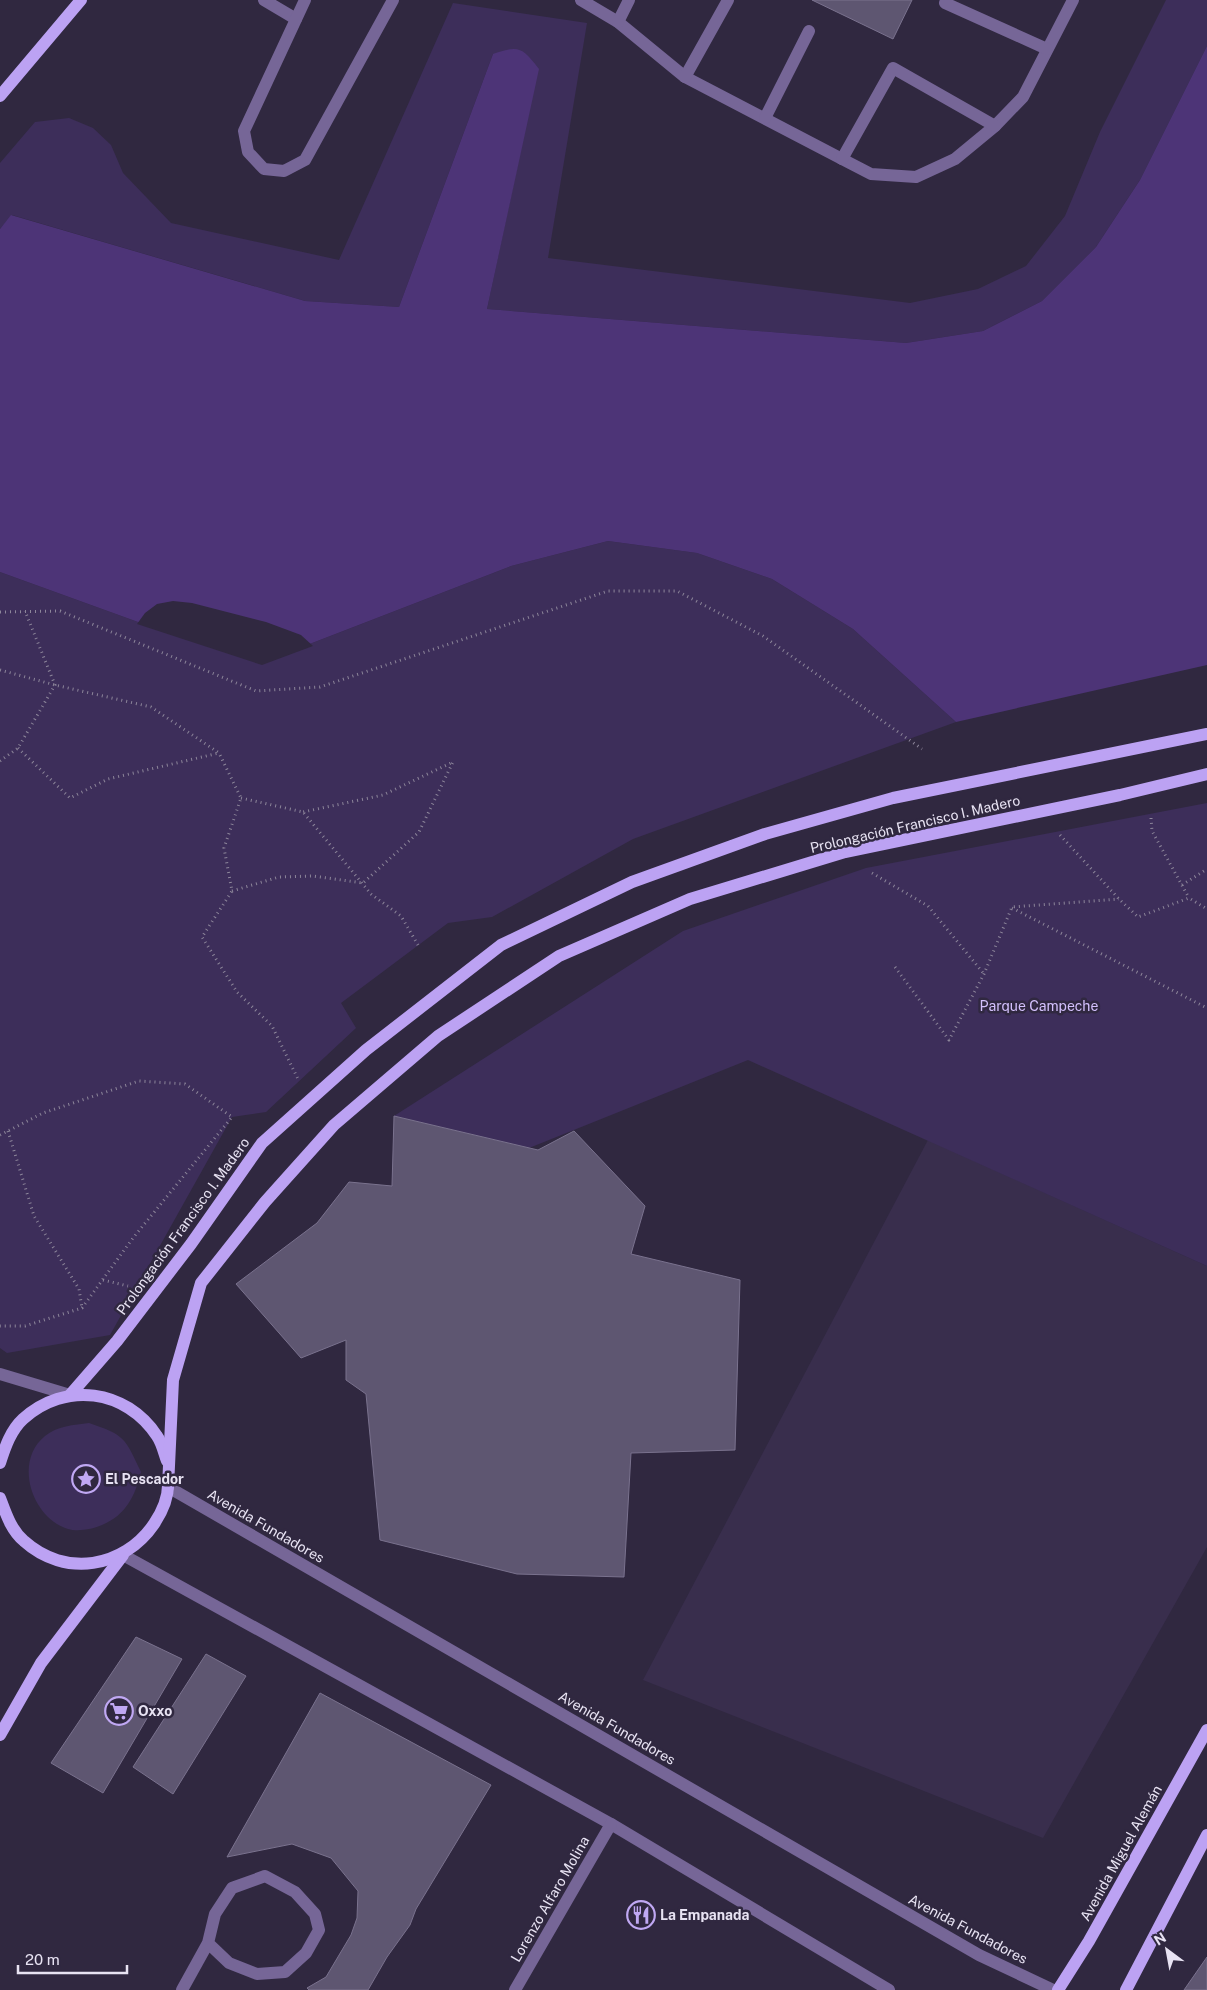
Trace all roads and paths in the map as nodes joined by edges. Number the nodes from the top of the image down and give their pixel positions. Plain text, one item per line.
1 (81, 0) edge
2 (264, 0) edge
3 (305, 0) edge
4 (393, 0) edge
5 (581, 0) edge
6 (629, 0) edge
7 (728, 0) edge
8 (1073, 0) edge
9 (945, 3) dead end
10 (296, 19) junction
11 (618, 22) junction
12 (809, 32) dead end
13 (1047, 49) junction
14 (686, 76) junction
15 (0, 96) edge
16 (765, 118) junction
17 (995, 126) junction
18 (842, 159) junction
19 (0, 612) edge
20 (25, 612) junction
21 (0, 670) edge
22 (55, 685) junction
23 (1207, 734) edge
24 (18, 748) junction
25 (922, 749) dead end
26 (219, 752) junction
27 (0, 761) edge
28 (1207, 774) edge
29 (241, 798) junction
30 (303, 812) junction
31 (1151, 818) dead end
32 (1060, 835) dead end
33 (1207, 869) edge
34 (869, 871) dead end
35 (363, 883) junction
36 (1182, 886) junction
37 (232, 891) junction
38 (1189, 898) junction
39 (1118, 899) junction
40 (1012, 907) junction
41 (1207, 909) edge
42 (418, 945) dead end
43 (895, 967) dead end
44 (984, 974) junction
45 (1207, 1008) edge
46 (299, 1081) dead end
47 (8, 1131) junction
48 (0, 1135) edge
49 (103, 1280) junction
50 (136, 1288) dead end
51 (82, 1308) junction
52 (0, 1326) edge
53 (0, 1374) edge
54 (70, 1395) junction
55 (0, 1463) edge
56 (168, 1488) junction
57 (0, 1498) edge
58 (123, 1555) junction
59 (1207, 1730) edge
60 (0, 1736) edge
61 (611, 1824) junction
62 (1207, 1835) edge
63 (208, 1943) junction
64 (182, 1990) edge
65 (515, 1990) edge
66 (889, 1990) edge
67 (1053, 1990) edge
68 (1058, 1990) edge
69 (1126, 1990) edge

1 - 15 main road
2 - 10 street
3 - 10 street
4 - 10 street
5 - 11 street
6 - 11 street
7 - 14 street
8 - 13 street
9 - 13 street
11 - 14 street
12 - 16 street
13 - 17 street
14 - 16 street
16 - 18 street
17 - 18 street
17 - 18 street
19 - 20 path
20 - 22 path
20 - 25 path
21 - 22 path
22 - 24 path
22 - 26 path
23 - 54 main road, Prolongación Francisco I. Madero
24 - 26 path
24 - 27 path
26 - 29 path
28 - 56 main road, Prolongación Francisco I. Madero
29 - 30 path
29 - 37 path
30 - 35 path
30 - 35 path
31 - 36 path
32 - 39 path
33 - 36 path
34 - 44 path
35 - 37 path
35 - 42 path
36 - 38 path
37 - 46 path
38 - 39 path
38 - 41 path
39 - 40 path
40 - 44 path
40 - 45 path
43 - 44 path
47 - 48 path
47 - 49 path
47 - 51 path
49 - 50 path
49 - 51 path
51 - 52 path
53 - 54 street
54 - 55 main road
54 - 56 main road
56 - 58 main road
56 - 67 street, Avenida Fundadores
57 - 58 main road
58 - 60 main road
58 - 61 street
59 - 68 main road, Avenida Miguel Alemán
61 - 65 street, Lorenzo Alfaro Molina
61 - 66 street
62 - 69 main road
63 - 63 street
63 - 64 street

